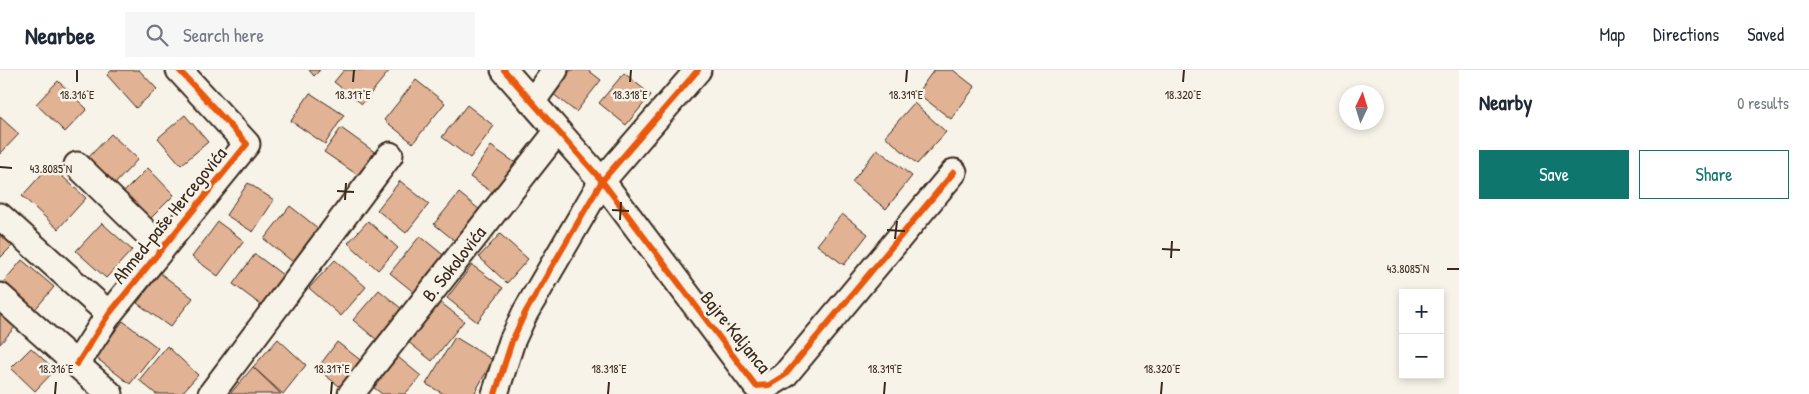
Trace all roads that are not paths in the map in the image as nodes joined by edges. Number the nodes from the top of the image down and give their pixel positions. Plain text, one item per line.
1 (179, 70) edge
2 (504, 70) edge
3 (555, 70) edge
4 (698, 70) edge
5 (532, 102) junction
6 (557, 132) junction
7 (390, 155) dead end
8 (77, 165) dead end
9 (954, 172) dead end
10 (602, 181) junction
11 (0, 216) edge
12 (162, 248) junction
13 (0, 296) edge
14 (109, 314) junction
15 (76, 364) junction
16 (110, 394) edge
17 (211, 394) edge
18 (351, 394) edge
19 (495, 394) edge

1 - 12 street, Ahmed-paše Hercegovića
2 - 5 street, Bajre Kaljanca
3 - 5 street
4 - 10 street
5 - 6 street, Bajre Kaljanca
6 - 10 street, Bajre Kaljanca
6 - 18 street, B. Sokolovića
7 - 17 street
8 - 12 street
9 - 10 street, Bajre Kaljanca
10 - 19 street
11 - 14 street
12 - 14 street, Ahmed-paše Hercegovića
13 - 15 street
14 - 15 street, Ahmed-paše Hercegovića
15 - 16 street

